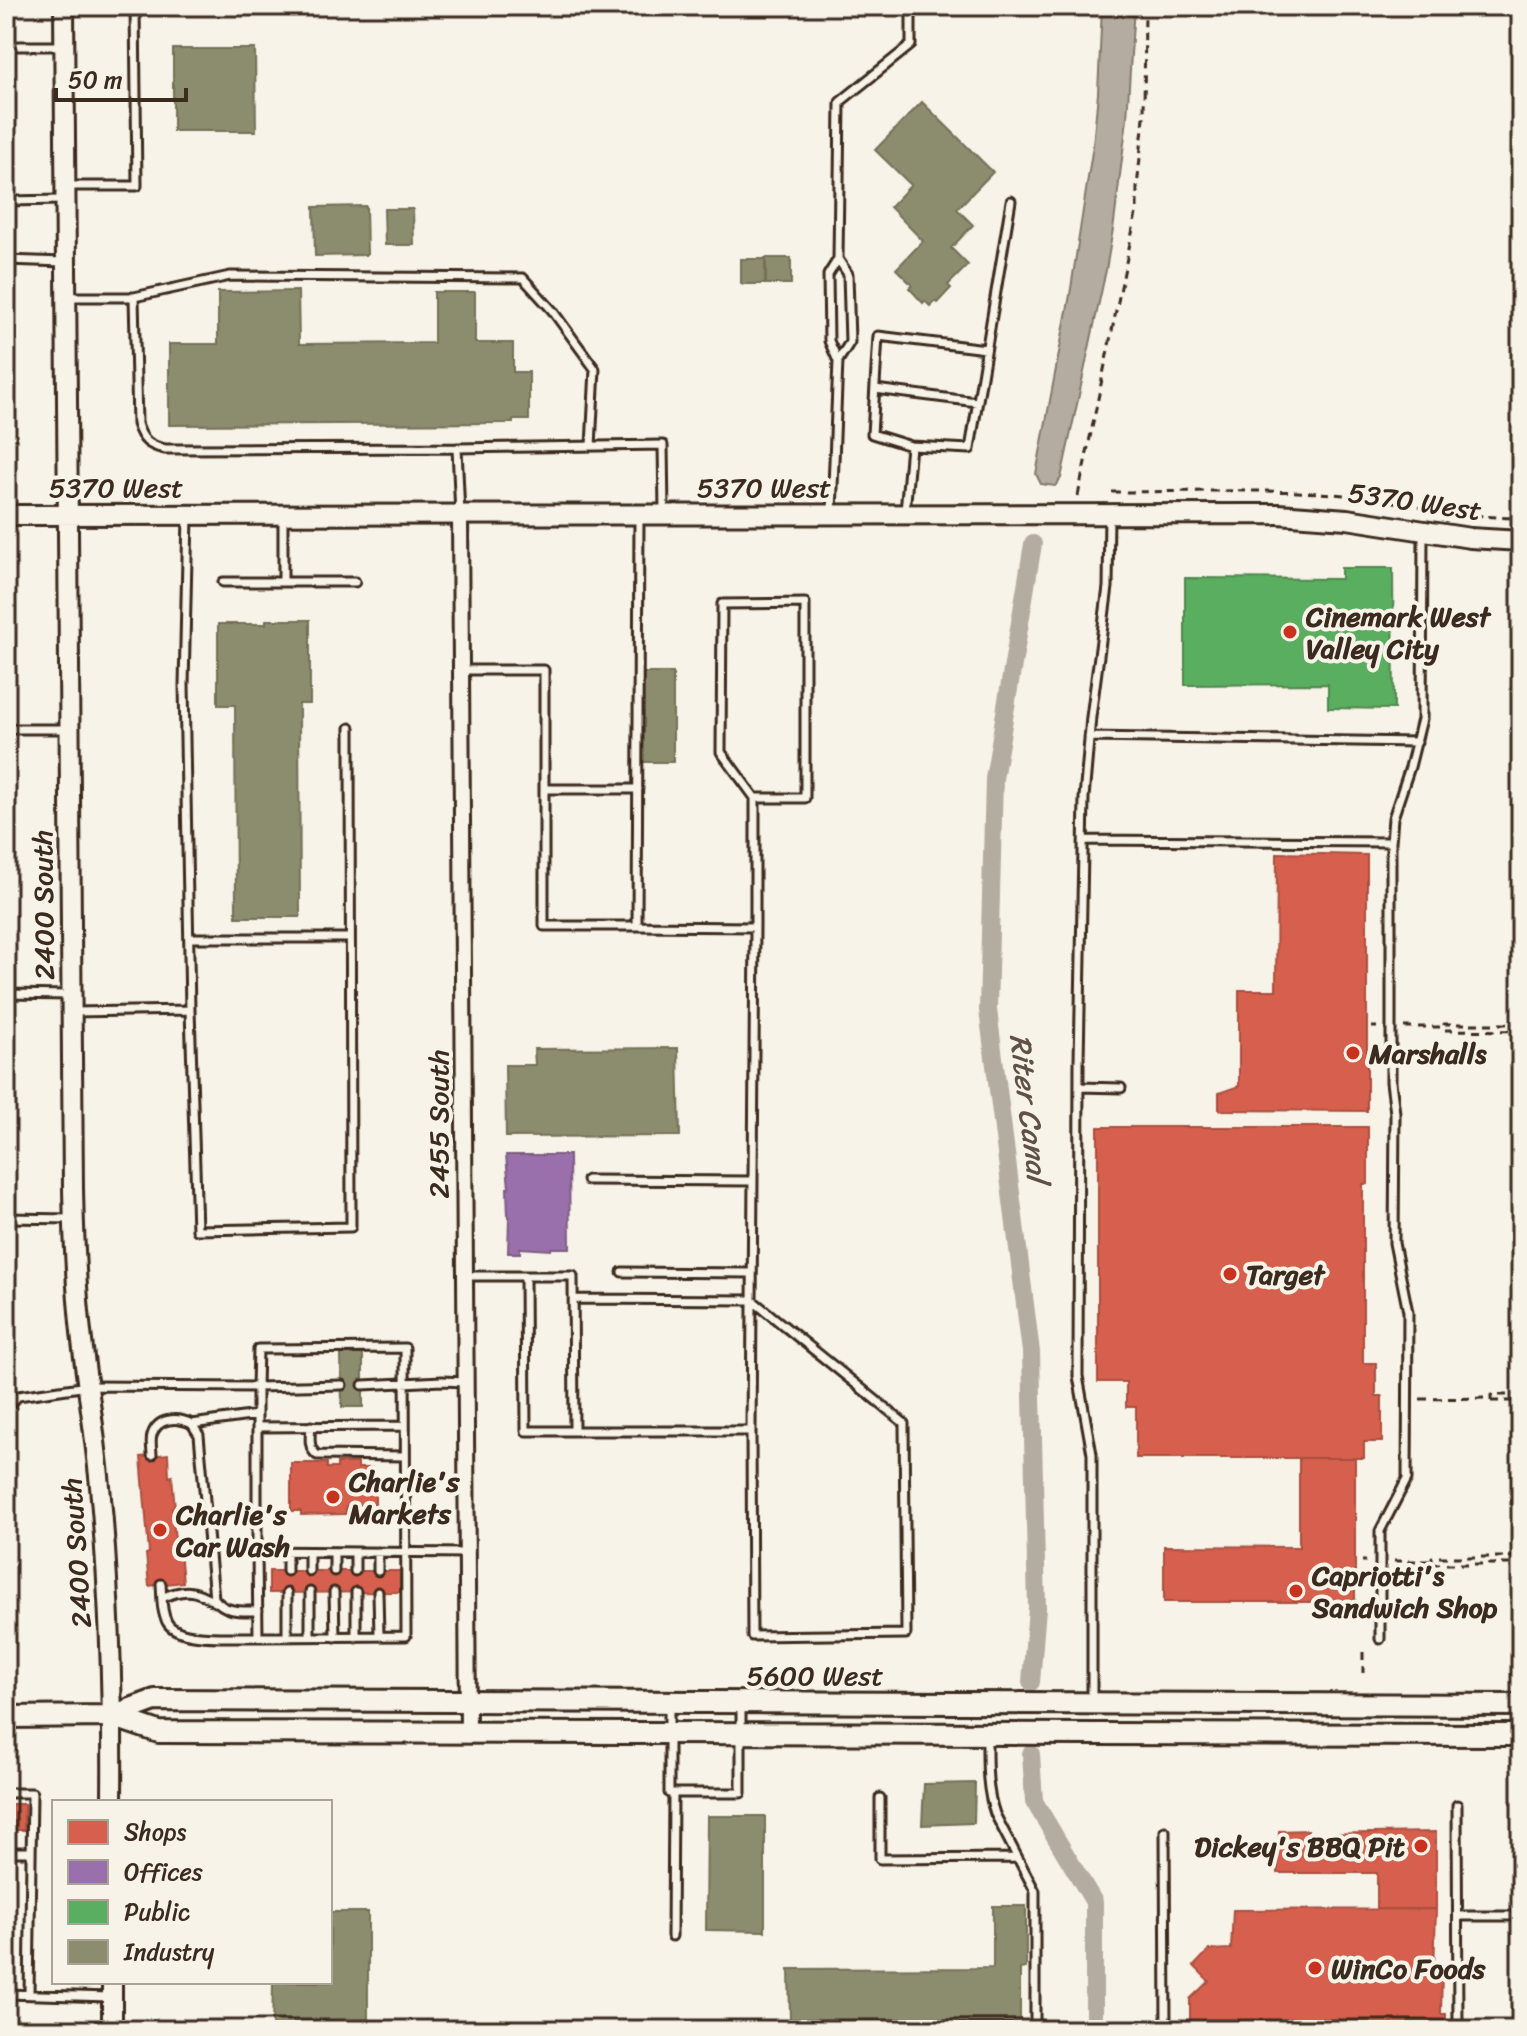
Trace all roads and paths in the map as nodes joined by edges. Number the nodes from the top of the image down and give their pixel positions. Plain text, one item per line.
1 (64, 6) edge
2 (135, 6) edge
3 (911, 6) edge
4 (1145, 6) edge
5 (6, 46) edge
6 (64, 46) junction
7 (65, 193) junction
8 (6, 201) edge
9 (1011, 201) dead end
10 (838, 259) junction
11 (6, 260) edge
12 (65, 262) junction
13 (66, 297) junction
14 (134, 297) junction
15 (986, 349) junction
16 (838, 361) junction
17 (875, 389) junction
18 (977, 402) junction
19 (591, 446) junction
20 (911, 446) junction
21 (457, 448) junction
22 (6, 515) edge
23 (67, 515) junction
24 (188, 515) junction
25 (283, 515) junction
26 (460, 515) junction
27 (639, 515) junction
28 (664, 515) junction
29 (832, 515) junction
30 (905, 515) junction
31 (1074, 515) junction
32 (1109, 515) junction
33 (1423, 531) junction
34 (1521, 541) edge
35 (223, 582) dead end
36 (283, 582) junction
37 (355, 582) dead end
38 (461, 670) junction
39 (350, 728) dead end
40 (6, 729) edge
41 (69, 729) junction
42 (1089, 737) junction
43 (1417, 742) junction
44 (544, 789) junction
45 (638, 789) junction
46 (755, 798) junction
47 (1084, 840) junction
48 (1391, 842) junction
49 (637, 926) junction
50 (755, 927) junction
51 (189, 938) junction
52 (350, 938) junction
53 (6, 994) edge
54 (72, 1003) junction
55 (190, 1010) junction
56 (1521, 1024) edge
57 (1404, 1027) dead end
58 (1444, 1027) junction
59 (1521, 1031) edge
60 (1079, 1087) junction
61 (1121, 1088) dead end
62 (587, 1180) dead end
63 (753, 1181) junction
64 (6, 1218) edge
65 (74, 1219) junction
66 (622, 1272) dead end
67 (752, 1273) junction
68 (465, 1276) junction
69 (525, 1276) junction
70 (574, 1299) junction
71 (752, 1300) junction
72 (465, 1382) junction
73 (405, 1383) junction
74 (342, 1385) dead end
75 (363, 1385) dead end
76 (88, 1386) junction
77 (257, 1387) junction
78 (1521, 1395) edge
79 (1491, 1398) junction
80 (1420, 1399) dead end
81 (1521, 1401) edge
82 (6, 1409) edge
83 (257, 1415) junction
84 (192, 1424) junction
85 (311, 1426) junction
86 (405, 1426) junction
87 (257, 1427) junction
88 (574, 1431) junction
89 (751, 1431) junction
90 (152, 1455) dead end
91 (405, 1456) junction
92 (257, 1551) junction
93 (287, 1551) junction
94 (309, 1552) junction
95 (334, 1552) junction
96 (355, 1552) junction
97 (378, 1552) junction
98 (406, 1552) junction
99 (467, 1553) junction
100 (1521, 1557) edge
101 (1394, 1561) dead end
102 (1432, 1561) junction
103 (1521, 1564) edge
104 (287, 1571) dead end
105 (309, 1571) dead end
106 (334, 1571) dead end
107 (355, 1571) dead end
108 (378, 1571) dead end
109 (161, 1584) dead end
110 (310, 1592) dead end
111 (334, 1592) dead end
112 (356, 1592) dead end
113 (378, 1592) dead end
114 (287, 1593) dead end
115 (162, 1598) junction
116 (219, 1605) junction
117 (258, 1611) junction
118 (287, 1636) junction
119 (310, 1636) junction
120 (379, 1636) junction
121 (258, 1637) junction
122 (335, 1637) junction
123 (356, 1637) junction
124 (1380, 1639) dead end
125 (1363, 1652) dead end
126 (1363, 1673) dead end
127 (468, 1702) junction
128 (669, 1703) junction
129 (741, 1703) junction
130 (1092, 1704) junction
131 (1521, 1705) edge
132 (112, 1716) junction
133 (6, 1717) edge
134 (1521, 1720) edge
135 (468, 1732) junction
136 (669, 1732) junction
137 (741, 1732) junction
138 (987, 1733) junction
139 (1480, 1735) junction
140 (1521, 1735) edge
141 (6, 1793) edge
142 (673, 1793) junction
143 (880, 1798) dead end
144 (112, 1800) edge
145 (1457, 1805) dead end
146 (6, 1830) edge
147 (1165, 1831) dead end
148 (7, 1852) edge
149 (31, 1852) junction
150 (1018, 1858) junction
151 (1458, 1916) junction
152 (1521, 1916) edge
153 (672, 1936) dead end
154 (112, 1990) edge
155 (6, 1994) edge
156 (29, 1994) junction
157 (1035, 2029) edge
158 (112, 2030) edge
159 (791, 2030) edge
160 (1166, 2030) edge
161 (1458, 2030) edge

1 - 6 street, 2400 South
2 - 7 lane
3 - 10 lane
4 - 31 path
5 - 6 lane
6 - 7 street, 2400 South
7 - 8 lane
7 - 12 street, 2400 South
9 - 15 lane
10 - 16 lane
10 - 16 lane
11 - 12 lane
12 - 13 street, 2400 South
13 - 14 lane
13 - 23 street, 2400 South
14 - 19 lane
14 - 21 lane
15 - 17 lane
15 - 18 lane
16 - 29 lane
17 - 18 lane
17 - 20 lane
18 - 20 lane
19 - 21 lane
19 - 28 lane
20 - 30 lane
21 - 26 lane
22 - 23 street, 5370 West
23 - 24 street, 5370 West
23 - 41 street, 2400 South
24 - 25 street, 5370 West
24 - 51 lane
25 - 26 street, 5370 West
25 - 36 lane
26 - 27 street, 5370 West
26 - 38 street, 2455 South
27 - 28 street, 5370 West
27 - 45 lane
28 - 29 street, 5370 West
29 - 30 street, 5370 West
30 - 31 street, 5370 West
31 - 32 street, 5370 West
32 - 33 street, 5370 West
32 - 42 lane
33 - 34 street, 5370 West
33 - 43 lane
35 - 36 lane
36 - 37 lane
38 - 44 lane
38 - 68 street, 2455 South
39 - 52 lane
40 - 41 lane
41 - 54 street, 2400 South
42 - 43 lane
42 - 47 lane
43 - 48 lane
44 - 45 lane
44 - 49 lane
45 - 49 lane
46 - 46 lane
46 - 50 lane
47 - 48 lane
47 - 60 lane
48 - 124 lane
49 - 50 lane
50 - 63 lane
51 - 52 lane
51 - 55 lane
52 - 55 lane
53 - 54 lane
54 - 55 lane
54 - 65 street, 2400 South
56 - 58 path
57 - 58 path
58 - 59 path
60 - 61 lane
60 - 130 lane
62 - 63 lane
63 - 67 lane
64 - 65 lane
65 - 76 street, 2400 South
66 - 67 lane
67 - 71 lane
68 - 69 lane
68 - 72 street, 2455 South
69 - 70 lane
69 - 88 lane
70 - 71 lane
70 - 88 lane
71 - 89 lane
71 - 89 lane
72 - 73 lane
72 - 99 street, 2455 South
73 - 75 lane
73 - 77 lane
73 - 86 lane
74 - 77 lane
76 - 77 lane
76 - 82 lane
76 - 132 street, 2400 South
77 - 83 lane
78 - 79 path
79 - 80 path
79 - 81 path
83 - 84 lane
83 - 87 lane
84 - 90 lane
84 - 116 lane
85 - 86 lane
85 - 87 lane
85 - 91 lane
86 - 91 lane
87 - 92 lane
88 - 89 lane
91 - 98 lane
92 - 93 lane
92 - 117 lane
93 - 94 lane
93 - 104 lane
94 - 95 lane
94 - 105 lane
95 - 96 lane
95 - 106 lane
96 - 97 lane
96 - 107 lane
97 - 98 lane
97 - 108 lane
98 - 99 lane
98 - 120 lane
99 - 127 street, 2455 South
100 - 102 path
101 - 102 path
102 - 103 path
109 - 115 lane
110 - 119 lane
111 - 122 lane
112 - 123 lane
113 - 120 lane
114 - 118 lane
115 - 116 lane
115 - 121 lane
116 - 117 lane
117 - 121 lane
118 - 119 lane
118 - 121 lane
119 - 122 lane
120 - 123 lane
122 - 123 lane
125 - 126 path
127 - 128 main road, 5600 West
127 - 132 main road, 5600 West
127 - 135 street, 2455 South
128 - 129 main road, 5600 West
128 - 136 lane
129 - 130 main road, 5600 West
129 - 137 lane
130 - 131 main road, 5600 West
132 - 133 main road, 5600 West
132 - 135 main road, 5600 West
132 - 144 street, 2400 South
134 - 139 main road
135 - 136 main road, 5600 West
136 - 137 main road, 5600 West
136 - 142 lane
137 - 138 main road, 5600 West
137 - 142 lane
138 - 139 main road, 5600 West
138 - 150 lane
139 - 140 main road, 5600 West
141 - 149 lane
142 - 153 lane
143 - 150 lane
145 - 151 lane
146 - 148 lane
147 - 160 lane
148 - 149 lane
149 - 156 lane
150 - 157 lane
151 - 152 lane
151 - 161 lane
154 - 156 lane
154 - 158 street
155 - 156 lane
157 - 159 lane

